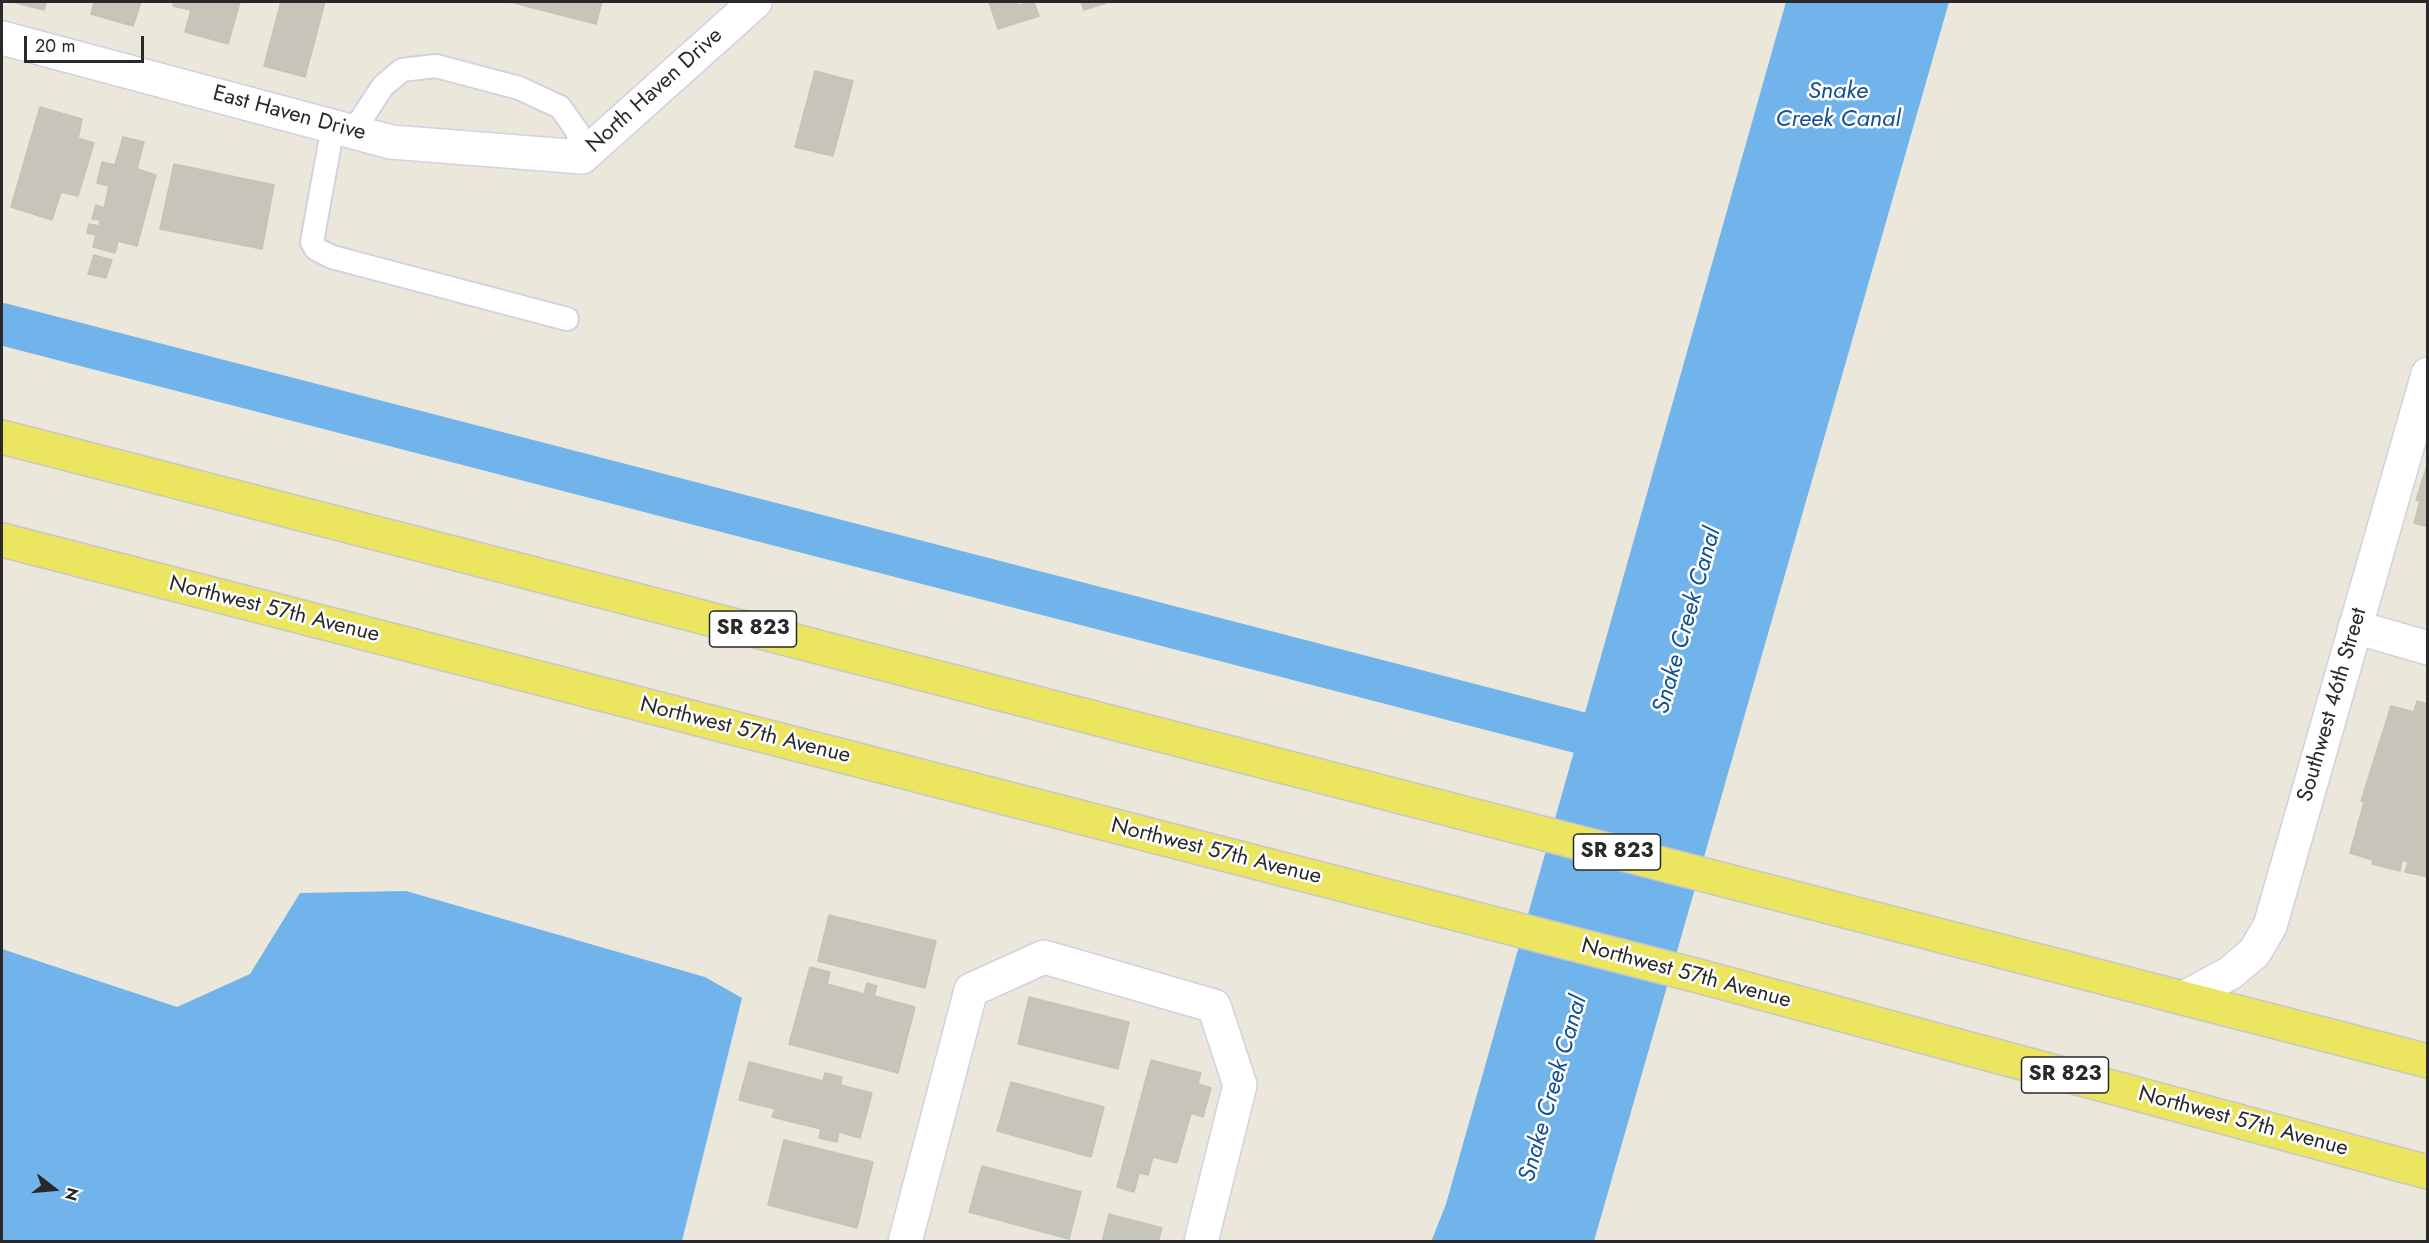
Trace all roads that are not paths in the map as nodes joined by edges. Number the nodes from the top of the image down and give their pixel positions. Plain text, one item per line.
1 (755, 2) edge
2 (2, 38) edge
3 (343, 129) junction
4 (582, 157) junction
5 (567, 319) dead end
6 (2427, 374) edge
7 (2, 437) edge
8 (2, 540) edge
9 (2355, 627) junction
10 (2427, 648) edge
11 (2184, 998) junction
12 (2427, 1061) edge
13 (2427, 1172) edge
14 (906, 1242) edge
15 (1201, 1242) edge

1 - 4 street, North Haven Drive
2 - 3 street, East Haven Drive
3 - 4 street, East Haven Drive
3 - 4 lane
3 - 5 lane
6 - 9 street, Southwest 46th Street
7 - 11 main road, SR 823
8 - 13 main road, Northwest 57th Avenue / SR 823
9 - 10 street
9 - 11 street, Southwest 46th Street
11 - 12 main road, SR 823
14 - 15 street

